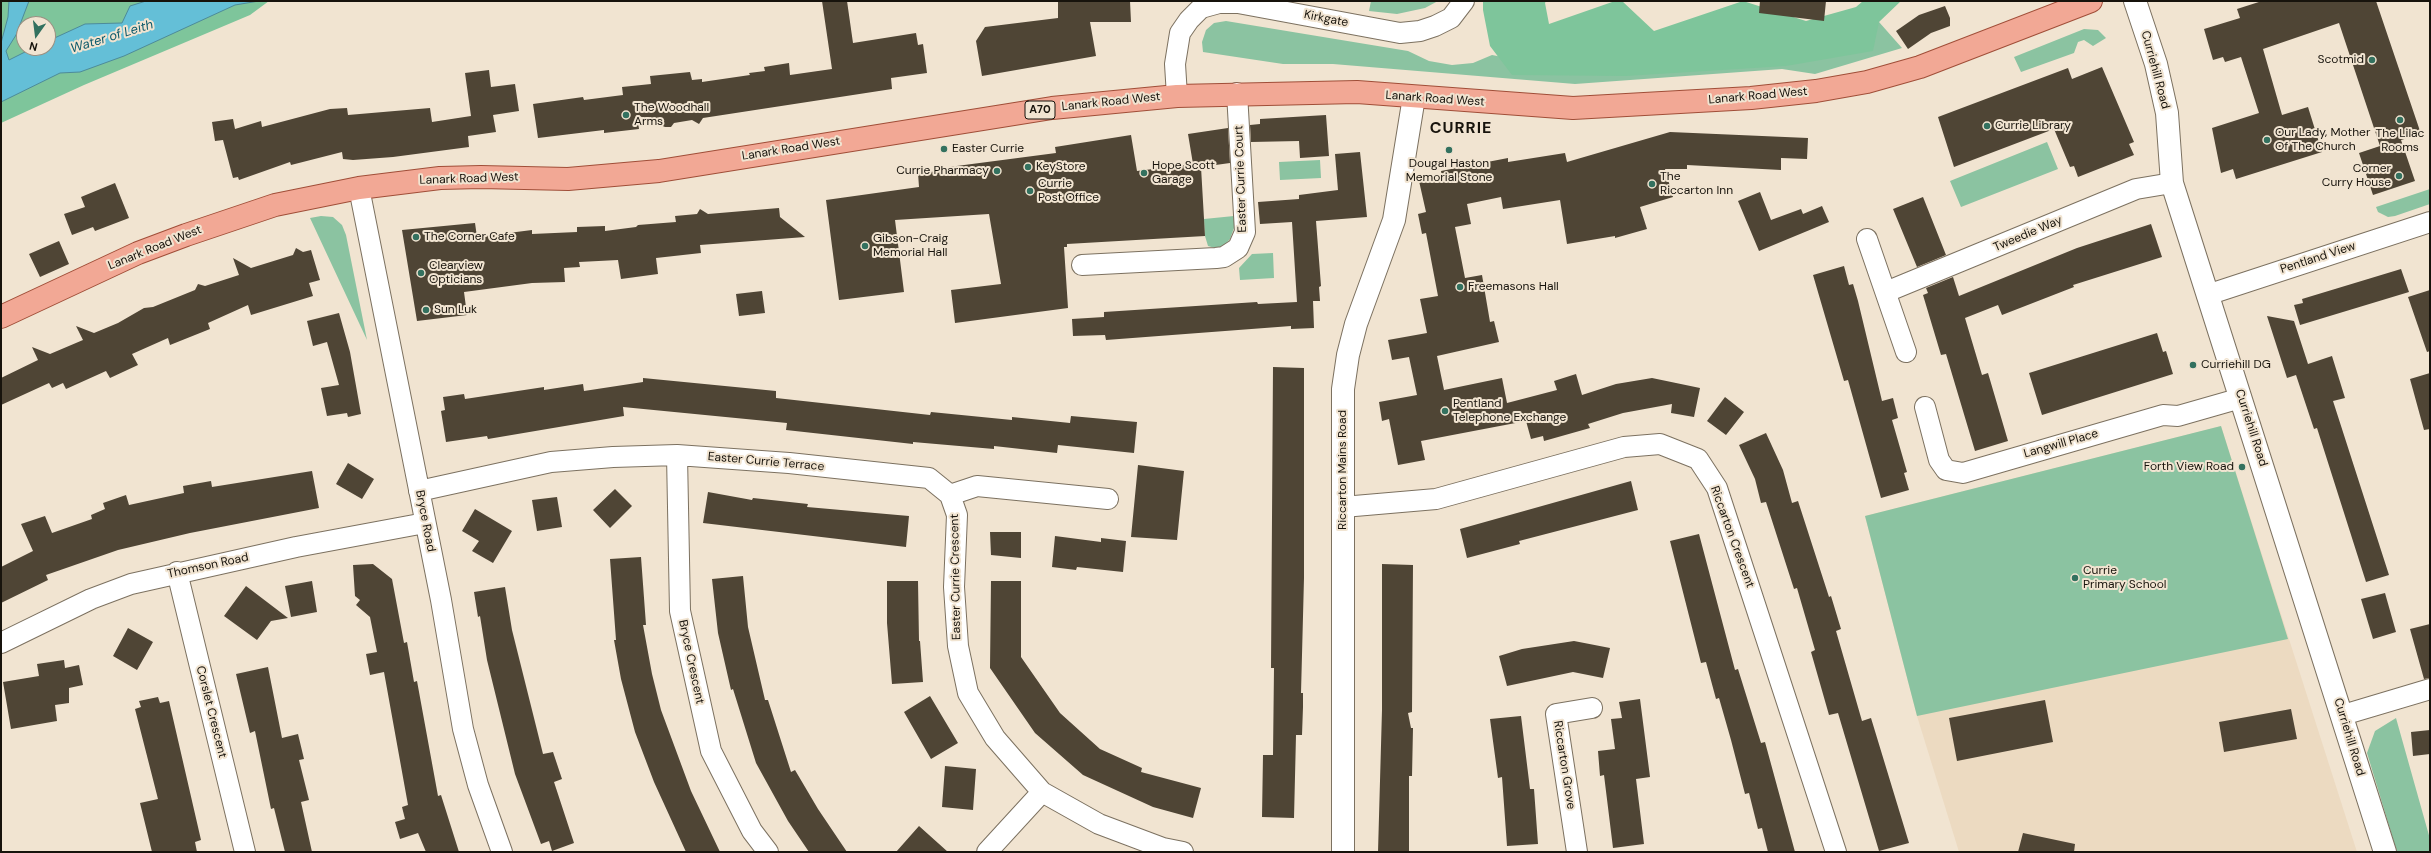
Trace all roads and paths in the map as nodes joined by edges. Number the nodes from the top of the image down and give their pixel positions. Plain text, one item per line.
1 (1464, 1) edge
2 (2091, 1) edge
3 (2135, 1) edge
4 (1237, 93) junction
5 (1177, 96) junction
6 (1414, 97) junction
7 (2172, 183) junction
8 (359, 188) junction
9 (2430, 222) edge
10 (1867, 239) dead end
11 (1082, 264) dead end
12 (1886, 292) junction
13 (2207, 295) junction
14 (1, 316) edge
15 (1906, 352) dead end
16 (2241, 398) junction
17 (1925, 407) dead end
18 (677, 455) junction
19 (418, 491) junction
20 (950, 495) junction
21 (1108, 499) dead end
22 (1343, 507) junction
23 (425, 523) junction
24 (177, 572) junction
25 (1, 643) edge
26 (2430, 689) edge
27 (1592, 708) dead end
28 (2343, 716) junction
29 (1042, 792) junction
30 (245, 852) edge
31 (502, 852) edge
32 (768, 852) edge
33 (987, 852) edge
34 (1183, 852) edge
35 (1343, 852) edge
36 (1577, 852) edge
37 (1836, 852) edge
38 (2385, 852) edge

1 - 5 street, Kirkgate
2 - 6 main road, Lanark Road West / A70
3 - 7 street, Curriehill Road
4 - 5 main road, Lanark Road West / A70
4 - 6 main road, Lanark Road West / A70
4 - 11 street, Easter Currie Court
5 - 8 main road, Lanark Road West / A70
6 - 22 street, Riccarton Mains Road
7 - 12 street, Tweedie Way
7 - 13 street, Curriehill Road
8 - 14 main road, Lanark Road West / A70
8 - 19 street, Bryce Road
9 - 13 street, Pentland View
10 - 12 street
12 - 15 street
13 - 16 street, Curriehill Road
16 - 17 street, Langwill Place
16 - 28 street, Curriehill Road
18 - 19 street, Easter Currie Terrace
18 - 20 street, Easter Currie Terrace
18 - 32 street, Bryce Crescent
19 - 23 street, Bryce Road
20 - 21 street
20 - 29 street, Easter Currie Crescent
22 - 35 street, Riccarton Mains Road
22 - 37 street, Riccarton Crescent
23 - 24 street, Thomson Road
23 - 31 street, Bryce Road
24 - 25 street, Thomson Road
24 - 30 street, Corslet Crescent
26 - 28 street
27 - 36 street, Riccarton Grove
28 - 38 street, Curriehill Road
29 - 33 street
29 - 34 street, Easter Currie Crescent

